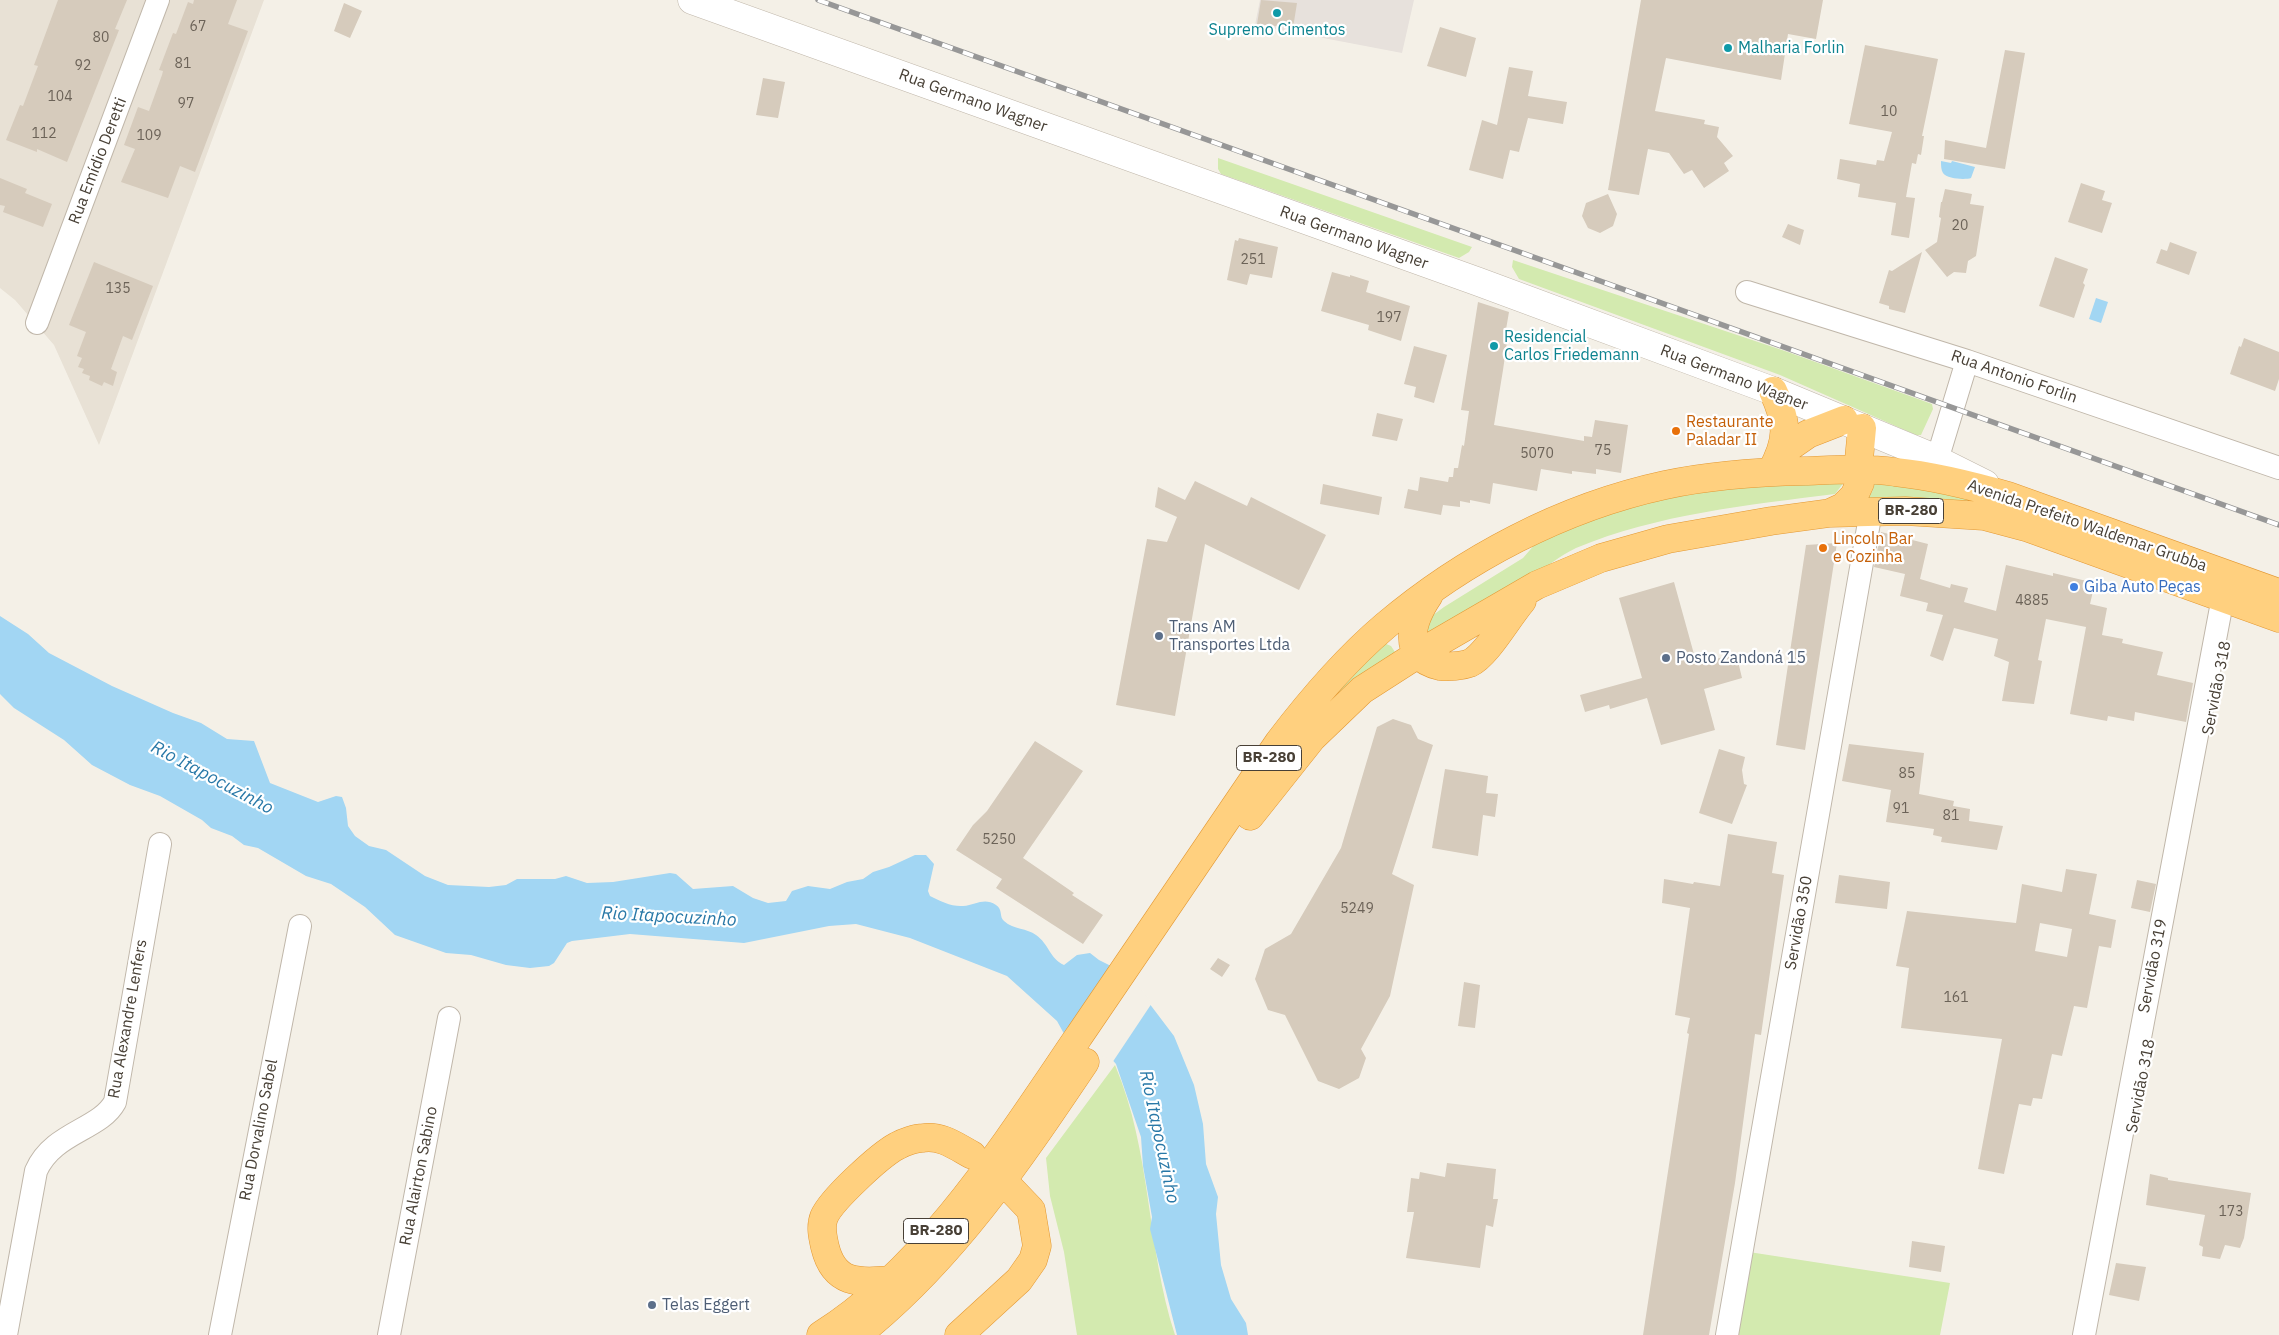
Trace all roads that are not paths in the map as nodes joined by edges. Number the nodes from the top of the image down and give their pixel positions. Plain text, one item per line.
1 (158, 0) edge
2 (692, 0) edge
3 (1747, 292) dead end
4 (37, 323) dead end
5 (1967, 361) junction
6 (1772, 391) junction
7 (1853, 424) junction
8 (1937, 460) junction
9 (1777, 462) junction
10 (2279, 468) edge
11 (1858, 470) junction
12 (2008, 496) junction
13 (1871, 511) junction
14 (1830, 513) junction
15 (1436, 587) junction
16 (2279, 593) edge
17 (2228, 599) junction
18 (2279, 618) edge
19 (1418, 654) junction
20 (160, 844) dead end
21 (300, 926) dead end
22 (1141, 963) junction
23 (449, 1018) dead end
24 (1039, 1112) junction
25 (972, 1155) dead end
26 (1010, 1188) dead end
27 (890, 1280) junction
28 (6, 1335) edge
29 (220, 1335) edge
30 (389, 1335) edge
31 (821, 1335) edge
32 (857, 1335) edge
33 (959, 1335) edge
34 (1727, 1335) edge
35 (2084, 1335) edge
36 (2094, 1335) edge

1 - 4 street, Rua Emídio Deretti
2 - 6 street, Rua Germano Wagner
3 - 5 street, Rua Antonio Forlin
5 - 8 street
5 - 10 street, Rua Antonio Forlin
6 - 7 street, Rua Germano Wagner
6 - 9 highway
7 - 8 street, Rua Germano Wagner
7 - 9 highway
7 - 11 highway
8 - 12 street, Rua Germano Wagner
9 - 11 highway, Avenida Prefeito Waldemar Grubba / BR-280
9 - 15 highway, Avenida Prefeito Waldemar Grubba / BR-280
11 - 12 highway, Avenida Prefeito Waldemar Grubba / BR-280
11 - 14 highway
12 - 16 highway, Avenida Prefeito Waldemar Grubba / BR-280
13 - 14 highway, Avenida Prefeito Waldemar Grubba / BR-280
13 - 17 highway, Avenida Prefeito Waldemar Grubba / BR-280
13 - 34 street, Servidão 350
14 - 19 highway, Avenida Prefeito Waldemar Grubba / BR-280
15 - 19 highway
15 - 22 highway, Avenida Prefeito Waldemar Grubba / BR-280
17 - 18 highway, Avenida Prefeito Waldemar Grubba / BR-280
17 - 35 street, Servidão 319
17 - 36 street, Servidão 318
19 - 22 highway, BR-280
20 - 28 street, Rua Alexandre Lenfers
21 - 29 street, Rua Dorvalino Sabel
22 - 24 highway, BR-280
23 - 30 street, Rua Alairton Sabino
24 - 27 highway, BR-280
24 - 32 highway, BR-280
25 - 27 highway
26 - 33 highway
27 - 31 highway, BR-280

